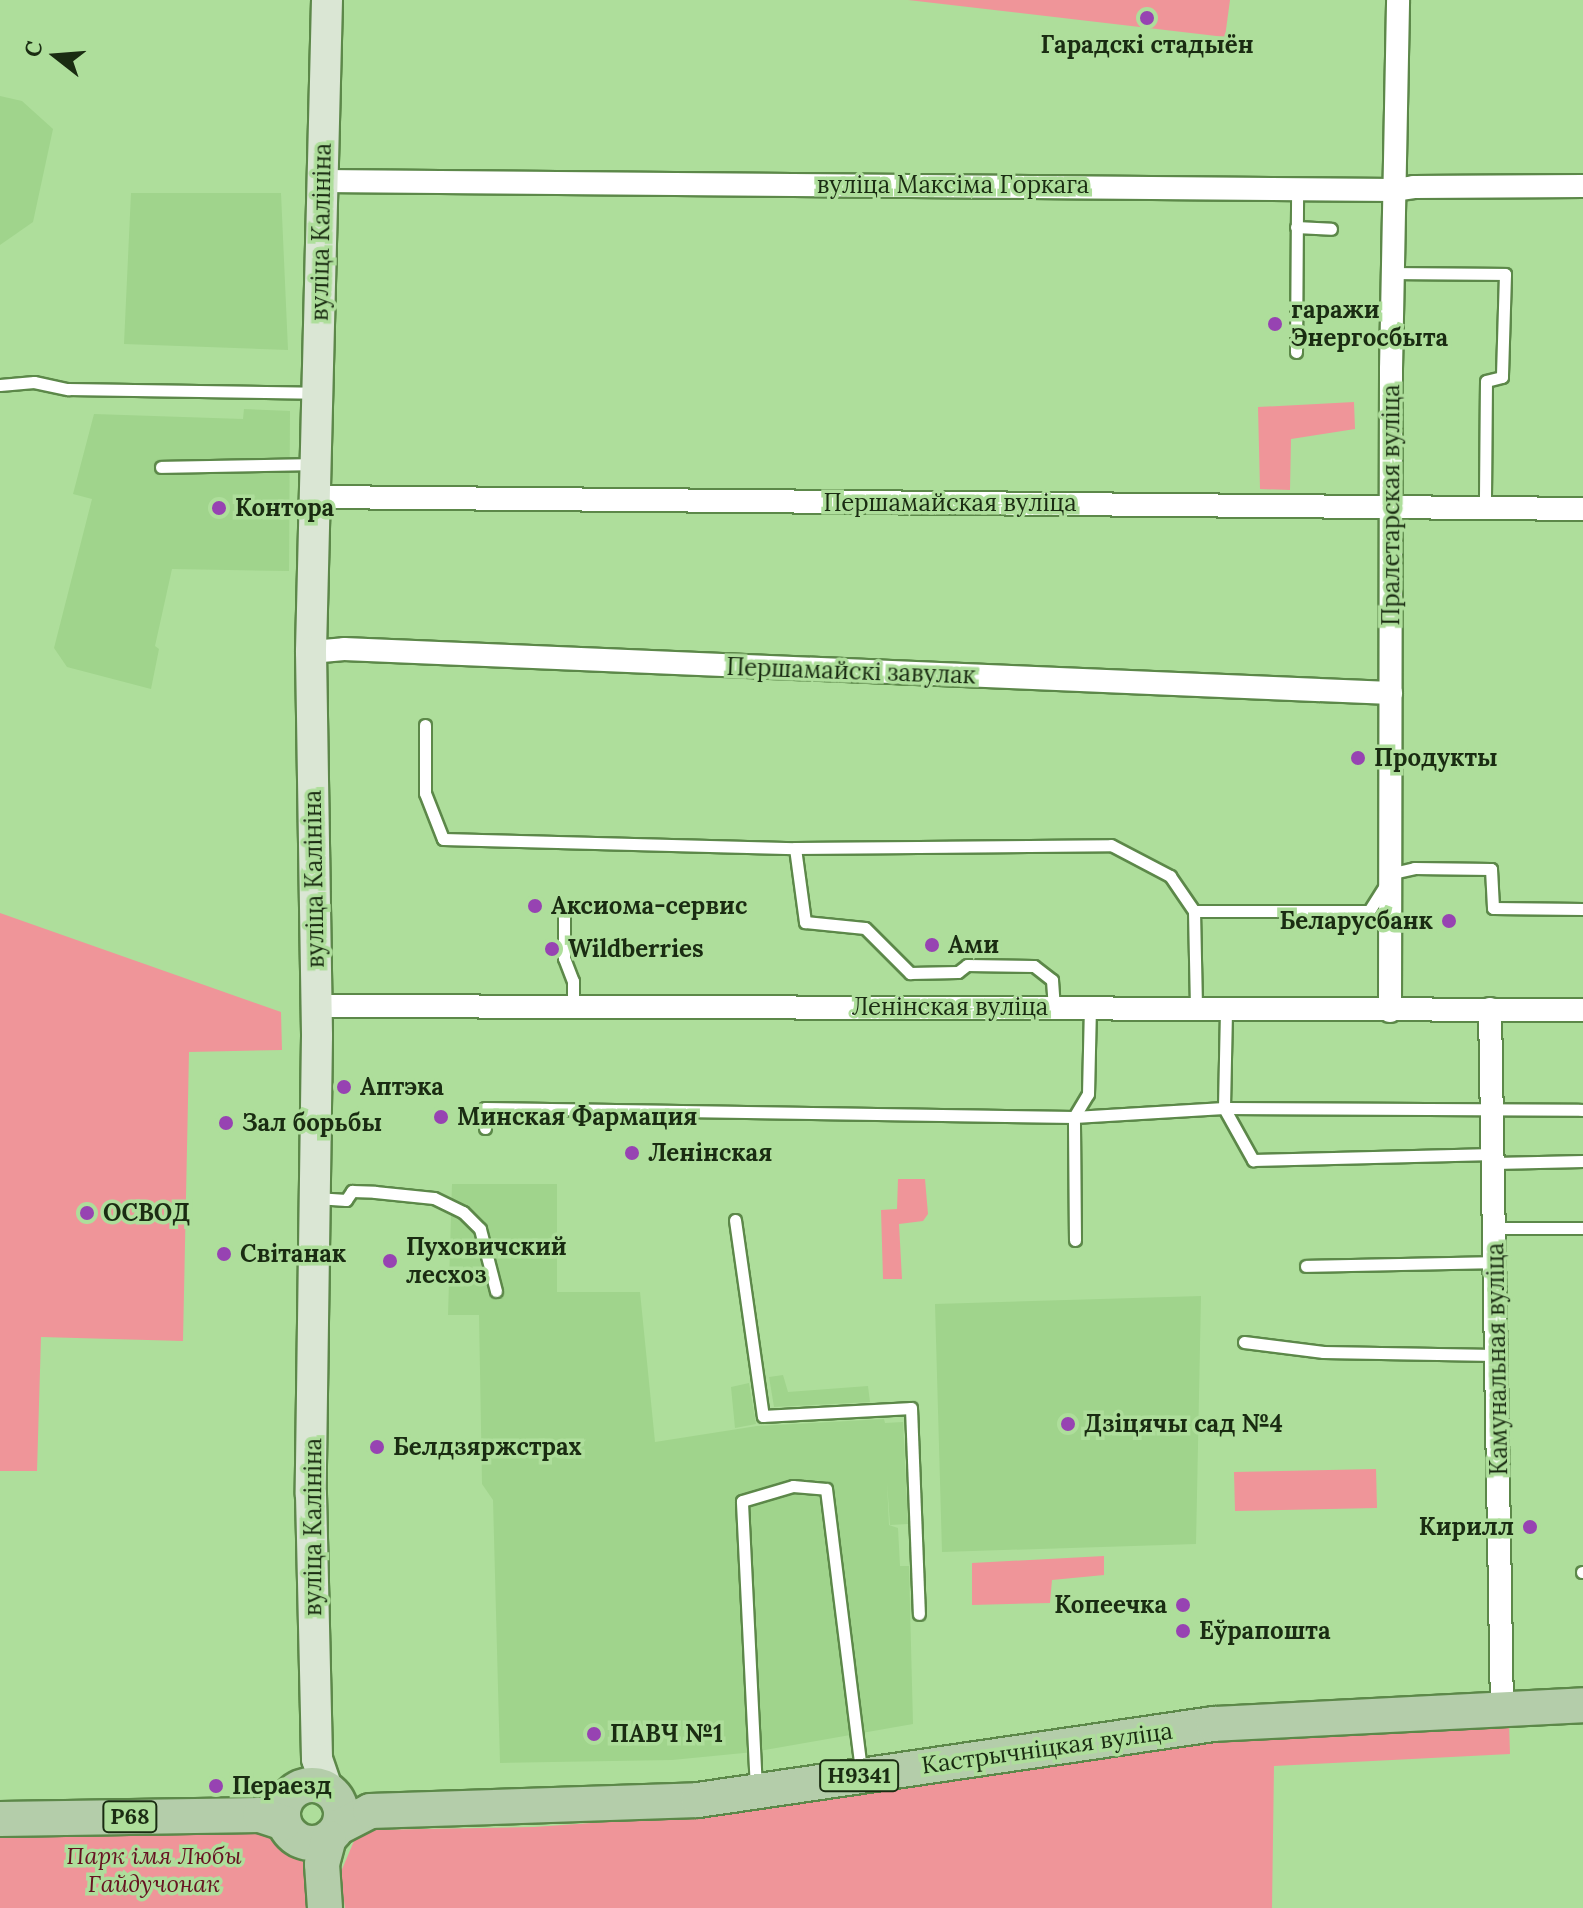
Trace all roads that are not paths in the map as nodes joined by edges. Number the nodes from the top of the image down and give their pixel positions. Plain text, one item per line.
1 (327, 0) edge
2 (1398, 0) edge
3 (322, 181) junction
4 (1583, 186) edge
5 (1297, 188) junction
6 (1395, 190) junction
7 (1296, 227) junction
8 (1331, 229) dead end
9 (1393, 273) junction
10 (1296, 352) dead end
11 (0, 385) edge
12 (318, 393) junction
13 (317, 464) junction
14 (161, 467) dead end
15 (316, 497) junction
16 (1391, 508) junction
17 (1485, 508) junction
18 (1583, 509) edge
19 (311, 652) junction
20 (1391, 693) junction
21 (425, 725) dead end
22 (795, 848) junction
23 (1393, 873) junction
24 (1583, 909) edge
25 (564, 911) dead end
26 (1194, 911) junction
27 (573, 1004) junction
28 (316, 1006) junction
29 (1054, 1007) junction
30 (1090, 1008) junction
31 (1490, 1009) junction
32 (1583, 1010) edge
33 (1196, 1011) junction
34 (1226, 1011) junction
35 (1390, 1011) junction
36 (1493, 1107) junction
37 (1224, 1108) junction
38 (1583, 1110) edge
39 (1074, 1117) junction
40 (485, 1128) dead end
41 (1494, 1159) junction
42 (1583, 1161) edge
43 (316, 1198) junction
44 (735, 1220) dead end
45 (1495, 1228) junction
46 (1583, 1228) edge
47 (1075, 1240) dead end
48 (1495, 1262) junction
49 (1306, 1266) dead end
50 (496, 1291) dead end
51 (1244, 1342) dead end
52 (1495, 1355) junction
53 (919, 1614) dead end
54 (1583, 1705) edge
55 (1502, 1709) junction
56 (1583, 1713) edge
57 (862, 1776) junction
58 (756, 1791) junction
59 (309, 1813) junction
60 (0, 1819) edge
61 (325, 1908) edge

1 - 3 main road, вуліца Калініна
2 - 6 street, Пралетарская вуліца
3 - 5 street, вуліца Максіма Горкага
3 - 12 main road, вуліца Калініна
4 - 6 street, вуліца Максіма Горкага
5 - 6 street, вуліца Максіма Горкага
5 - 7 lane
6 - 9 street, Пралетарская вуліца
7 - 8 lane
7 - 10 lane
9 - 16 street, Пралетарская вуліца
9 - 17 lane
11 - 12 lane
12 - 13 main road, вуліца Калініна
13 - 14 lane
13 - 15 main road, вуліца Калініна
15 - 16 street, Першамайская вуліца
15 - 19 main road, вуліца Калініна
16 - 17 street, Першамайская вуліца
16 - 20 street, Пралетарская вуліца
17 - 18 street, Першамайская вуліца
19 - 20 street, Першамайскі завулак
19 - 28 main road, вуліца Калініна
20 - 23 street, Пралетарская вуліца
21 - 22 lane
22 - 26 lane
22 - 29 lane
23 - 24 lane
23 - 26 lane
23 - 35 street, Пралетарская вуліца
25 - 27 lane
26 - 33 lane
27 - 28 street, Ленінская вуліца
27 - 29 street, Ленінская вуліца
28 - 43 main road, вуліца Калініна
29 - 30 street, Ленінская вуліца
30 - 33 street, Ленінская вуліца
30 - 39 lane
31 - 32 street, Ленінская вуліца
31 - 35 street, Ленінская вуліца
31 - 36 street, Камунальная вуліца
33 - 34 street, Ленінская вуліца
34 - 35 street, Ленінская вуліца
34 - 37 lane
36 - 37 lane
36 - 38 lane
36 - 41 street, Камунальная вуліца
37 - 39 lane
37 - 41 lane
39 - 40 lane
39 - 47 lane
41 - 42 lane
41 - 45 street, Камунальная вуліца
43 - 50 lane
43 - 59 main road, вуліца Калініна
44 - 53 lane
45 - 46 lane
45 - 48 street, Камунальная вуліца
48 - 49 lane
48 - 52 street, Камунальная вуліца
51 - 52 lane
52 - 55 street, Камунальная вуліца
54 - 55 main road, Кастрычніцкая вуліца / Н9341
54 - 56 lane
55 - 57 main road, Кастрычніцкая вуліца / Н9341
57 - 58 main road, Кастрычніцкая вуліца / Н9341
57 - 58 lane
58 - 59 main road, Кастрычніцкая вуліца / Н9341
59 - 60 main road, Кастрычніцкая вуліца / Р68
59 - 61 main road

